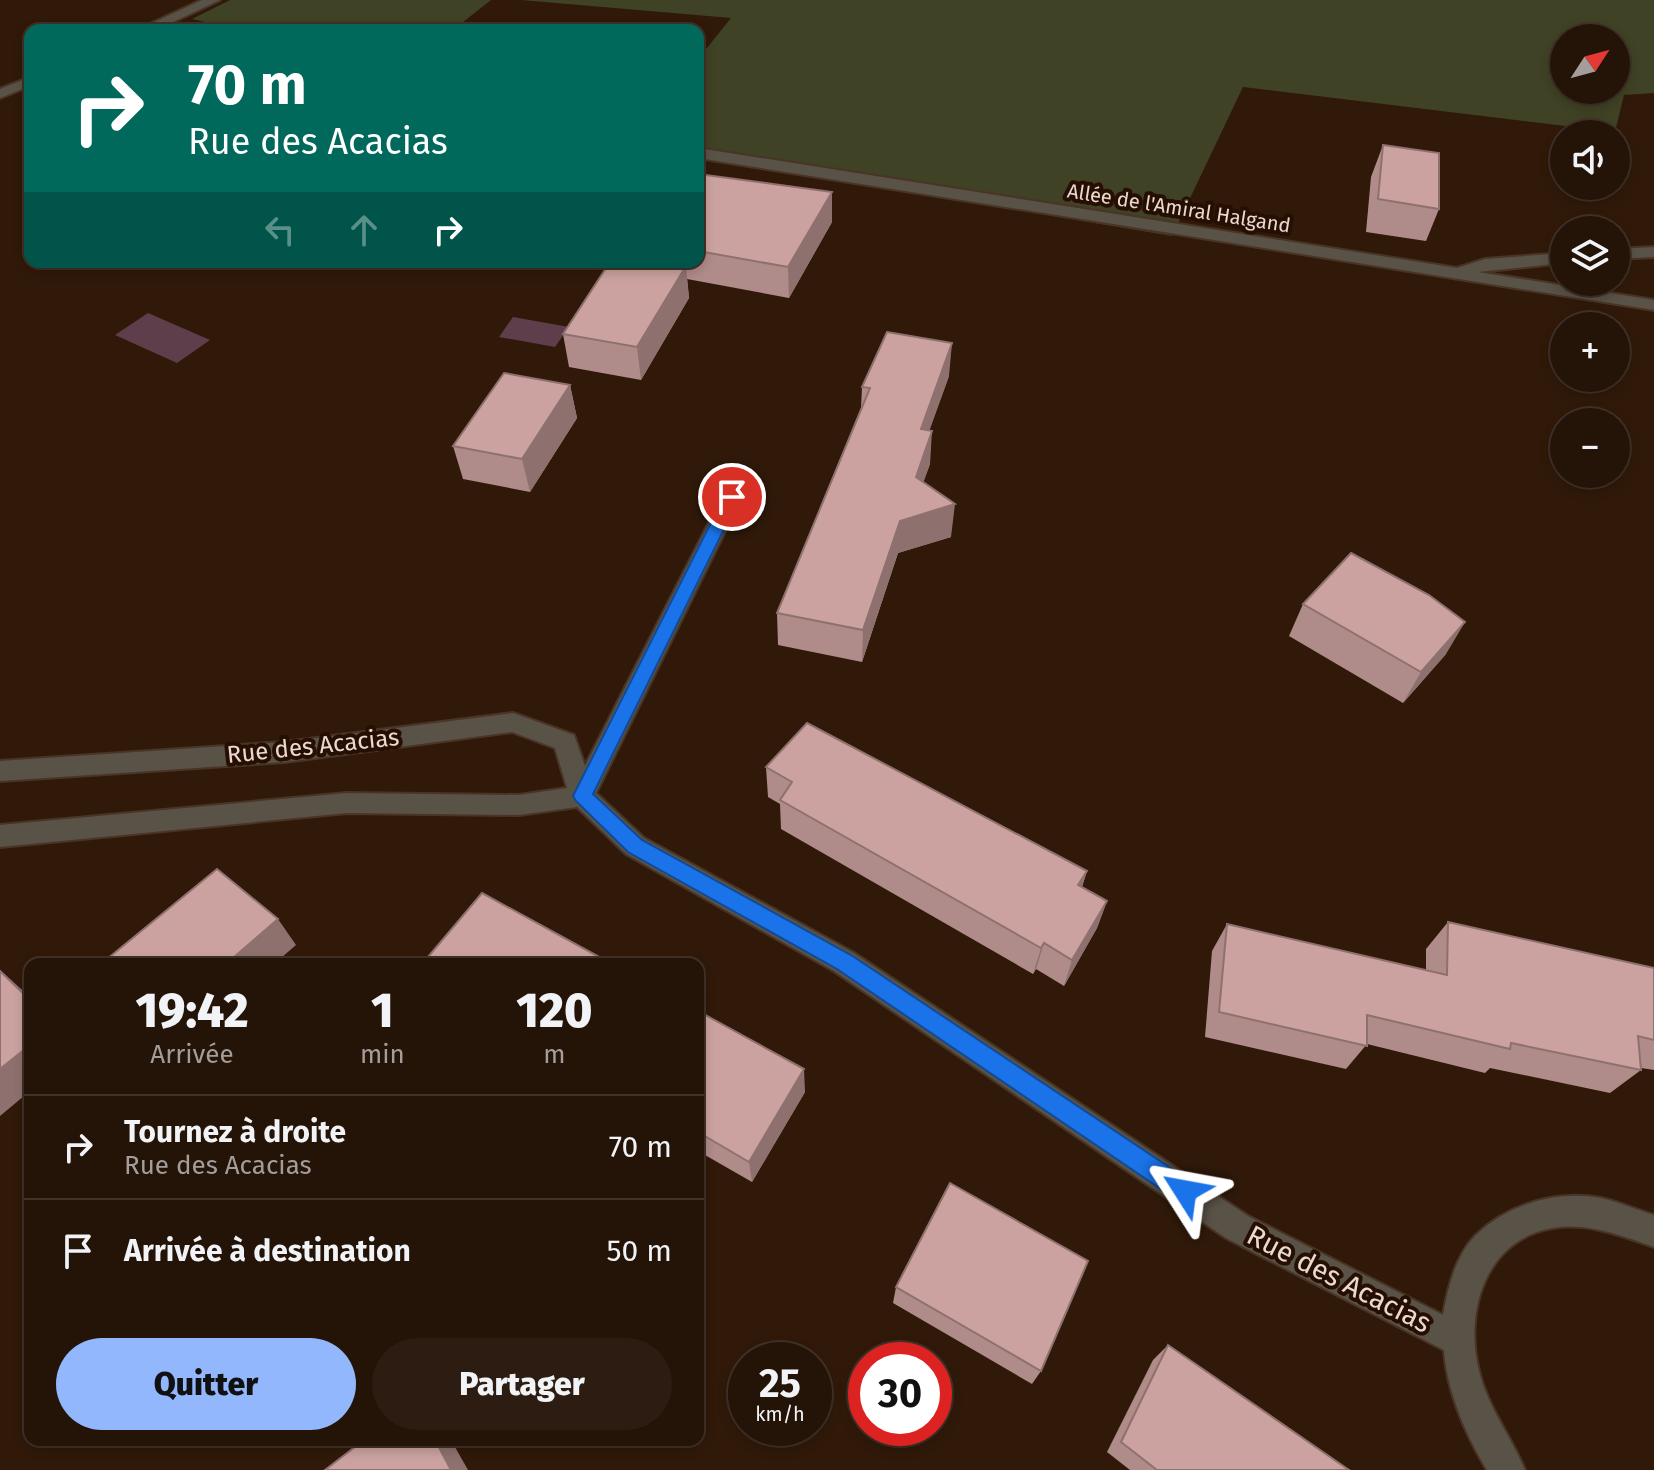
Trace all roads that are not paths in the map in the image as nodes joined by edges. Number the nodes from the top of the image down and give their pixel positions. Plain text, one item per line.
1 (213, 0) edge
2 (158, 24) edge
3 (24, 84) edge
4 (0, 94) edge
5 (704, 154) edge
6 (1654, 252) edge
7 (1630, 253) edge
8 (1550, 259) edge
9 (1456, 274) junction
10 (1654, 305) edge
11 (732, 497) dead end
12 (0, 771) edge
13 (582, 796) junction
14 (0, 836) edge
15 (1654, 1231) edge
16 (1456, 1339) junction
17 (1508, 1470) edge

1 - 2 street
3 - 4 street
5 - 9 street, Allée de l'Amiral Halgand
6 - 7 street
8 - 9 street
9 - 10 street, Allée de l'Amiral Halgand
11 - 13 street
12 - 13 street, Rue des Acacias
13 - 14 street
13 - 16 street, Rue des Acacias
15 - 16 street, Rue des Acacias
16 - 17 street, Rue des Acacias

